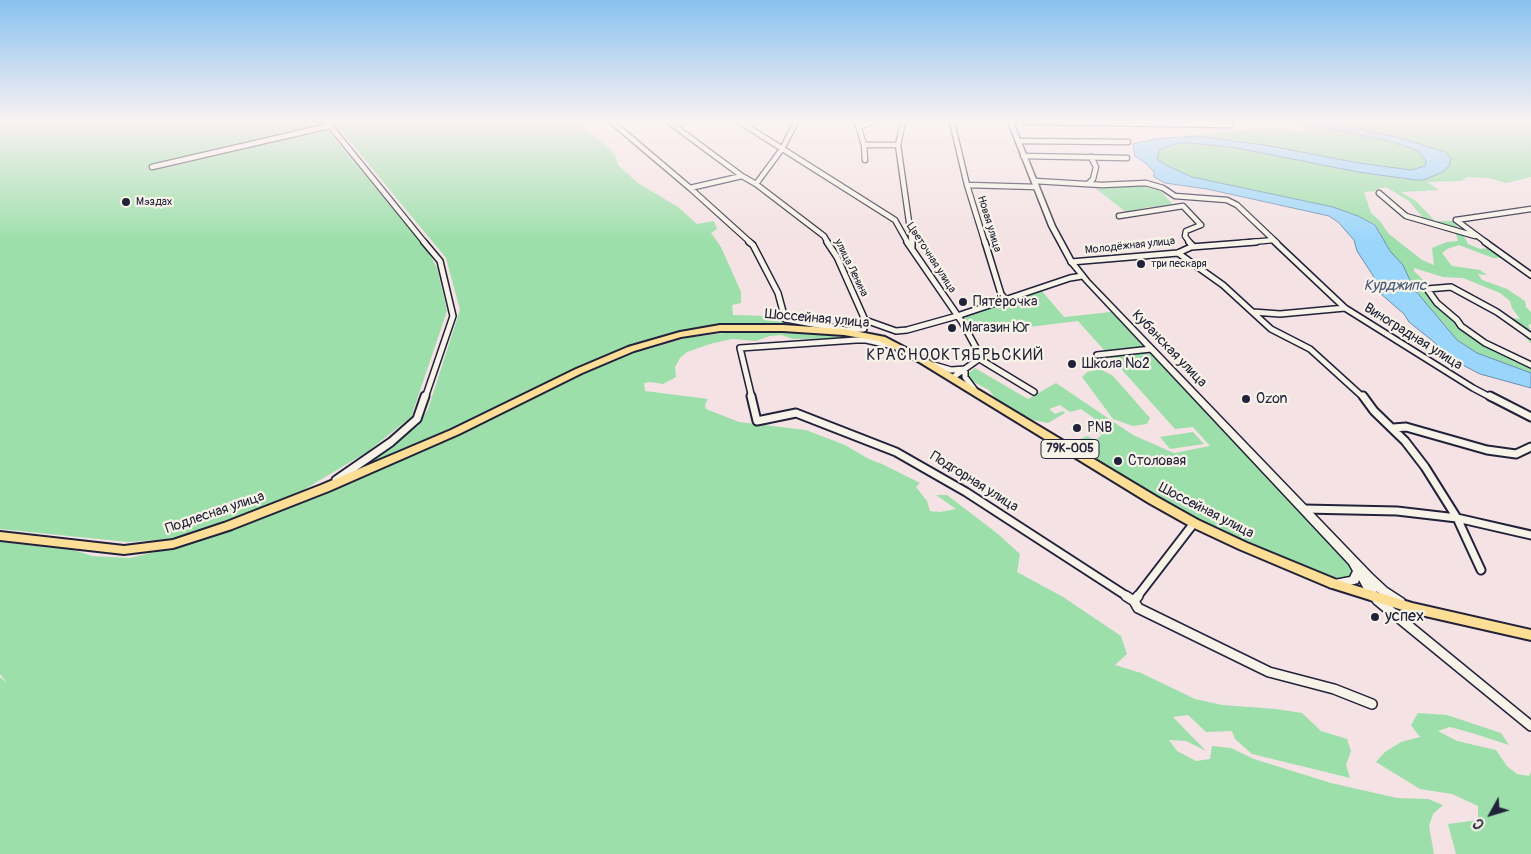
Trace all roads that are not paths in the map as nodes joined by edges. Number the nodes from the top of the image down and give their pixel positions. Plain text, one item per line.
1 (173, 162) edge
2 (359, 162) edge
3 (659, 162) edge
4 (723, 162) edge
5 (772, 162) edge
6 (802, 162) edge
7 (901, 162) edge
8 (961, 162) edge
9 (1027, 162) edge
10 (1094, 162) edge
11 (152, 167) dead end
12 (742, 176) junction
13 (756, 184) junction
14 (1036, 184) junction
15 (1088, 184) junction
16 (967, 185) junction
17 (690, 188) junction
18 (1379, 193) dead end
19 (1175, 196) junction
20 (1183, 206) junction
21 (1531, 209) edge
22 (1119, 216) dead end
23 (1475, 236) junction
24 (1274, 240) junction
25 (912, 247) junction
26 (1191, 247) junction
27 (1178, 253) junction
28 (1071, 262) junction
29 (1531, 275) edge
30 (1082, 276) junction
31 (1006, 300) junction
32 (1345, 308) junction
33 (1253, 312) junction
34 (957, 316) junction
35 (784, 319) joint
36 (865, 320) junction
37 (1531, 336) edge
38 (895, 346) junction
39 (1151, 348) junction
40 (1097, 355) dead end
41 (978, 358) junction
42 (924, 361) junction
43 (1531, 365) edge
44 (965, 369) junction
45 (952, 378) junction
46 (1034, 392) dead end
47 (978, 393) junction
48 (1531, 417) edge
49 (1393, 428) junction
50 (1531, 447) edge
51 (399, 456) joint
52 (325, 488) junction
53 (1304, 509) junction
54 (1457, 518) junction
55 (1194, 523) junction
56 (1531, 535) edge
57 (0, 536) edge
58 (1354, 563) junction
59 (1481, 570) dead end
60 (1334, 584) junction
61 (1374, 597) junction
62 (1134, 601) junction
63 (1412, 608) junction
64 (1531, 636) edge
65 (1372, 704) dead end
66 (1531, 726) edge

1 - 11 street
2 - 52 street
3 - 17 street
4 - 12 street, улица Ленина
5 - 13 street
6 - 25 street, Цветочная улица
7 - 25 street
8 - 16 street, Новая улица
9 - 14 main road, Кубанская улица
10 - 15 street
12 - 13 street, улица Ленина
12 - 17 street
13 - 36 street, улица Ленина
14 - 15 street
14 - 16 street
14 - 28 main road, Кубанская улица
15 - 19 street
16 - 31 street, Новая улица
17 - 35 street
18 - 23 street
19 - 20 street
19 - 24 street, Виноградная улица
20 - 22 street
20 - 26 street, Молодёжная улица
21 - 23 street
23 - 29 street
24 - 26 street, Молодёжная улица
24 - 32 street, Виноградная улица
25 - 34 street, Цветочная улица
26 - 27 street, Молодёжная улица
27 - 28 street, Молодёжная улица
27 - 33 street
28 - 30 main road, Кубанская улица
30 - 31 street
30 - 39 main road, Кубанская улица
31 - 34 street
32 - 33 street
32 - 48 street, Виноградная улица
33 - 49 street
34 - 36 street
34 - 41 street, Цветочная улица
35 - 36 street
37 - 43 street
38 - 42 main road, Шоссейная улица / 79К-005
38 - 51 main road, Шоссейная улица / 79К-005
38 - 62 street, Подгорная улица
39 - 40 street
39 - 53 main road, Кубанская улица
41 - 44 street
41 - 46 street
42 - 44 street
42 - 45 main road, Шоссейная улица / 79К-005
44 - 45 street
44 - 47 street
45 - 47 main road, Шоссейная улица / 79К-005
47 - 55 main road, Шоссейная улица / 79К-005
49 - 50 street
49 - 54 street
51 - 52 main road, Подлесная улица
52 - 57 main road, Подлесная улица
53 - 54 street
53 - 58 main road, Кубанская улица
54 - 56 street
54 - 59 street
55 - 60 main road, Шоссейная улица / 79К-005
55 - 62 street
58 - 60 main road
58 - 61 main road
58 - 63 main road, Кубанская улица
60 - 61 main road, Шоссейная улица / 79К-005
61 - 63 main road, Шоссейная улица / 79К-005
61 - 66 street
62 - 65 street, Подгорная улица
63 - 64 main road, Шоссейная улица / 79К-005

